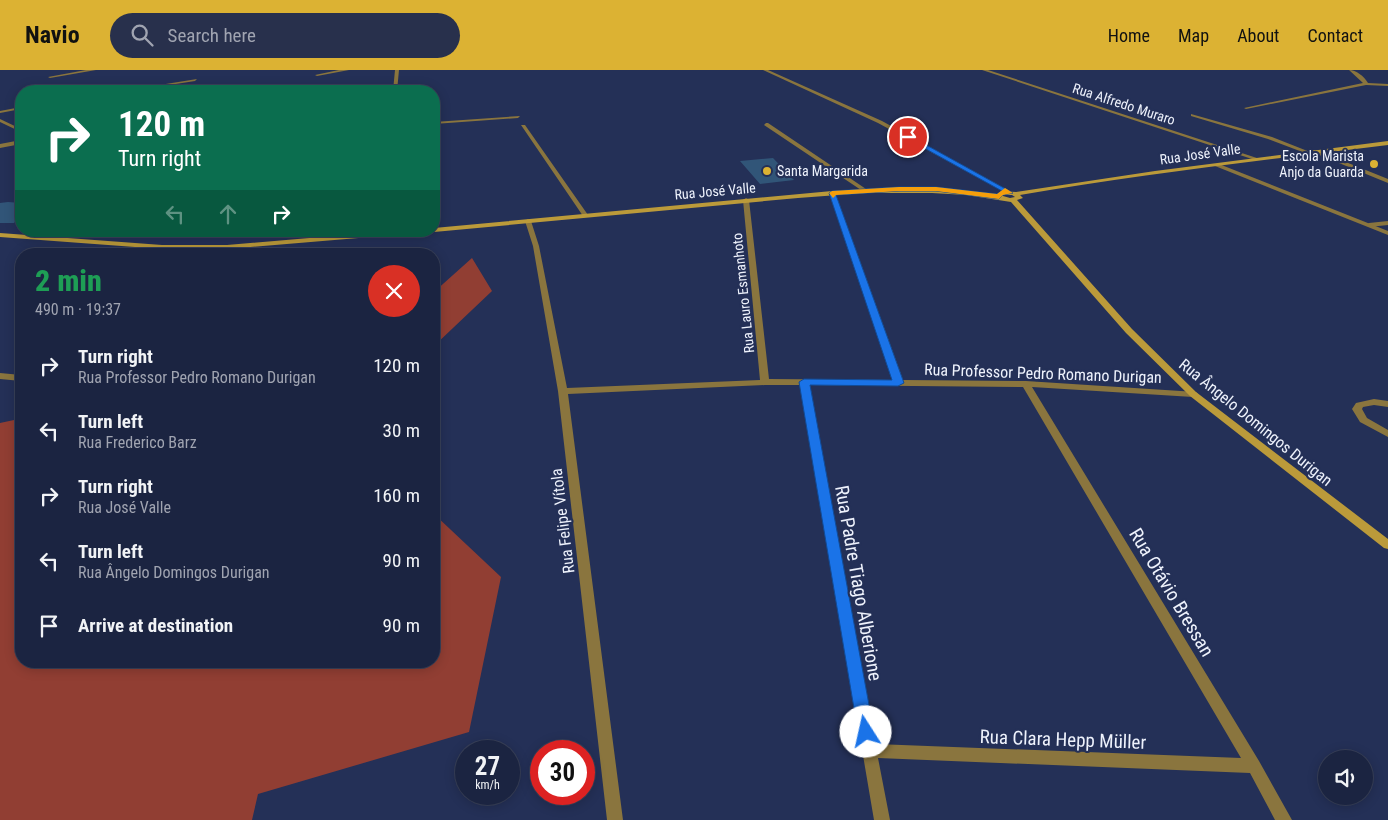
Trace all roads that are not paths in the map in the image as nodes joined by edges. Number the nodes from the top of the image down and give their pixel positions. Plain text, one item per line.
1 (94, 70) edge
2 (347, 70) edge
3 (397, 70) edge
4 (765, 70) edge
5 (984, 70) edge
6 (1350, 70) edge
7 (317, 75) dead end
8 (50, 77) dead end
9 (194, 80) dead end
10 (1366, 84) junction
11 (162, 85) edge
12 (396, 85) edge
13 (1388, 85) edge
14 (1246, 108) dead end
15 (15, 109) edge
16 (0, 112) edge
17 (1193, 115) dead end
18 (518, 117) dead end
19 (0, 120) edge
20 (440, 122) edge
21 (766, 124) dead end
22 (523, 126) dead end
23 (15, 128) edge
24 (15, 143) edge
25 (1386, 144) edge
26 (0, 146) edge
27 (1310, 151) junction
28 (1257, 159) junction
29 (1216, 165) junction
30 (1388, 180) edge
31 (866, 191) junction
32 (832, 193) junction
33 (1013, 196) junction
34 (746, 200) junction
35 (585, 215) junction
36 (528, 221) junction
37 (1388, 224) edge
38 (1369, 225) junction
39 (440, 229) edge
40 (1388, 233) edge
41 (15, 234) edge
42 (0, 235) edge
43 (69, 237) edge
44 (333, 237) edge
45 (0, 376) edge
46 (15, 377) edge
47 (765, 382) junction
48 (804, 382) junction
49 (898, 383) junction
50 (1026, 384) junction
51 (563, 391) junction
52 (1193, 394) junction
53 (1388, 404) edge
54 (1388, 434) edge
55 (1388, 545) edge
56 (870, 751) junction
57 (1254, 766) junction
58 (615, 820) edge
59 (882, 820) edge
60 (1284, 820) edge

1 - 8 street
2 - 7 street
3 - 12 street
4 - 33 street, Rua Ângelo Domingos Durigan
5 - 28 street, Rua Alfredo Muraro
6 - 10 street
9 - 11 street
10 - 13 street
10 - 14 street
15 - 16 street
17 - 27 street
18 - 20 street
19 - 23 street
21 - 31 street
22 - 35 street
24 - 26 street
25 - 27 street, Rua José Valle
27 - 28 street, Rua José Valle
27 - 30 street
28 - 29 street, Rua José Valle
29 - 33 street, Rua José Valle
29 - 38 street
31 - 32 street, Rua José Valle
31 - 33 street, Rua José Valle
32 - 34 street, Rua José Valle
32 - 49 street
33 - 52 street, Rua Ângelo Domingos Durigan
34 - 35 street, Rua José Valle
34 - 47 street, Rua Lauro Esmanhoto
35 - 36 street, Rua José Valle
36 - 39 street, Rua José Valle
36 - 51 street, Rua Felipe Vítola
37 - 38 street
38 - 40 street
41 - 42 street
43 - 44 street
45 - 46 street
47 - 48 street, Rua Professor Pedro Romano Durigan
47 - 51 street, Rua Professor Pedro Romano Durigan
48 - 49 street, Rua Professor Pedro Romano Durigan
48 - 56 street, Rua Padre Tiago Alberione
49 - 50 street, Rua Professor Pedro Romano Durigan
50 - 52 street, Rua Professor Pedro Romano Durigan
50 - 57 street, Rua Otávio Bressan
51 - 58 street, Rua Felipe Vítola
52 - 55 street, Rua Ângelo Domingos Durigan
53 - 54 street
56 - 57 street, Rua Clara Hepp Müller
56 - 59 street, Rua Padre Tiago Alberione
57 - 60 street, Rua Otávio Bressan

